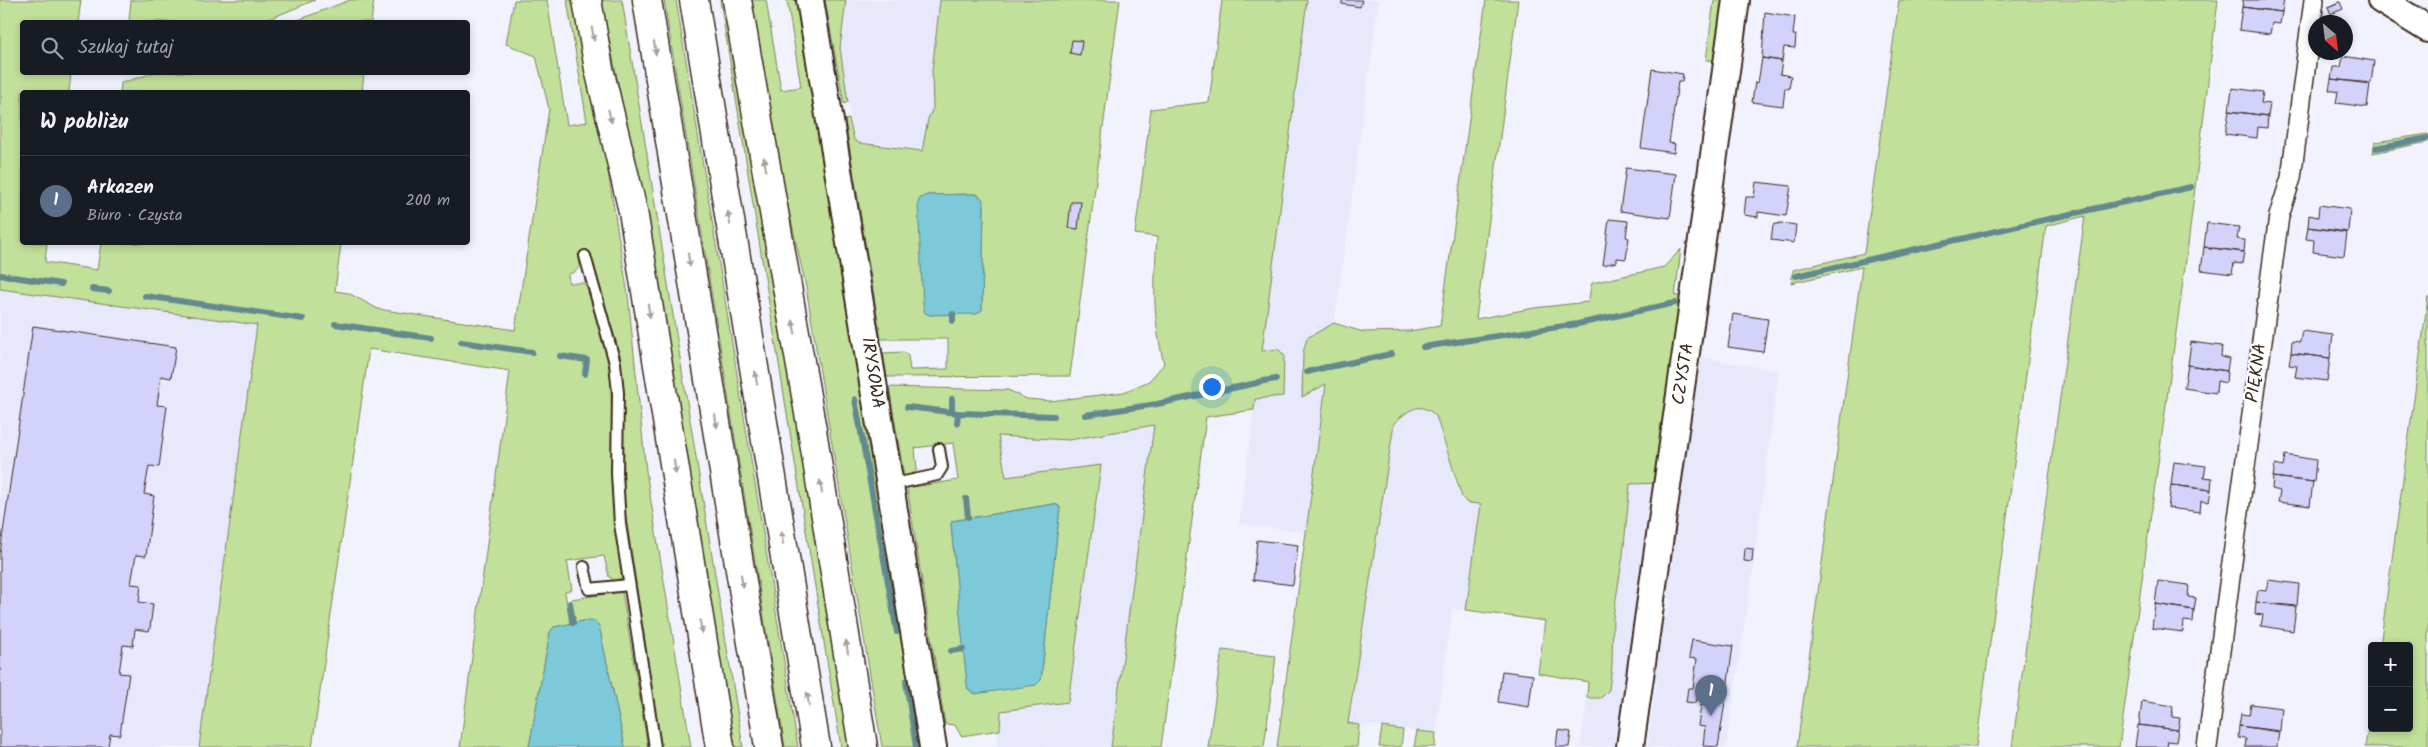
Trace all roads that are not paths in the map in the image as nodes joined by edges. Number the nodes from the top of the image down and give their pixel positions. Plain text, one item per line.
1 (587, 0) edge
2 (647, 0) edge
3 (694, 0) edge
4 (737, 0) edge
5 (810, 0) edge
6 (1736, 0) edge
7 (2314, 0) edge
8 (2380, 0) edge
9 (2428, 29) edge
10 (584, 256) dead end
11 (939, 449) dead end
12 (890, 485) junction
13 (584, 567) dead end
14 (629, 585) junction
15 (715, 716) junction
16 (655, 747) edge
17 (714, 747) edge
18 (720, 747) edge
19 (769, 747) edge
20 (816, 747) edge
21 (863, 747) edge
22 (933, 747) edge
23 (1630, 747) edge
24 (2207, 747) edge

1 -> 15 highway
2 -> 19 highway
20 -> 3 highway
21 -> 4 highway
5 - 12 street, IRYSOWA
6 - 23 street, CZYSTA
7 - 24 street, PIĘKNA
8 - 9 street
10 - 14 lane
11 - 12 lane
12 - 22 street, IRYSOWA
13 - 14 lane
14 - 16 lane
15 - 17 highway
15 - 18 highway

